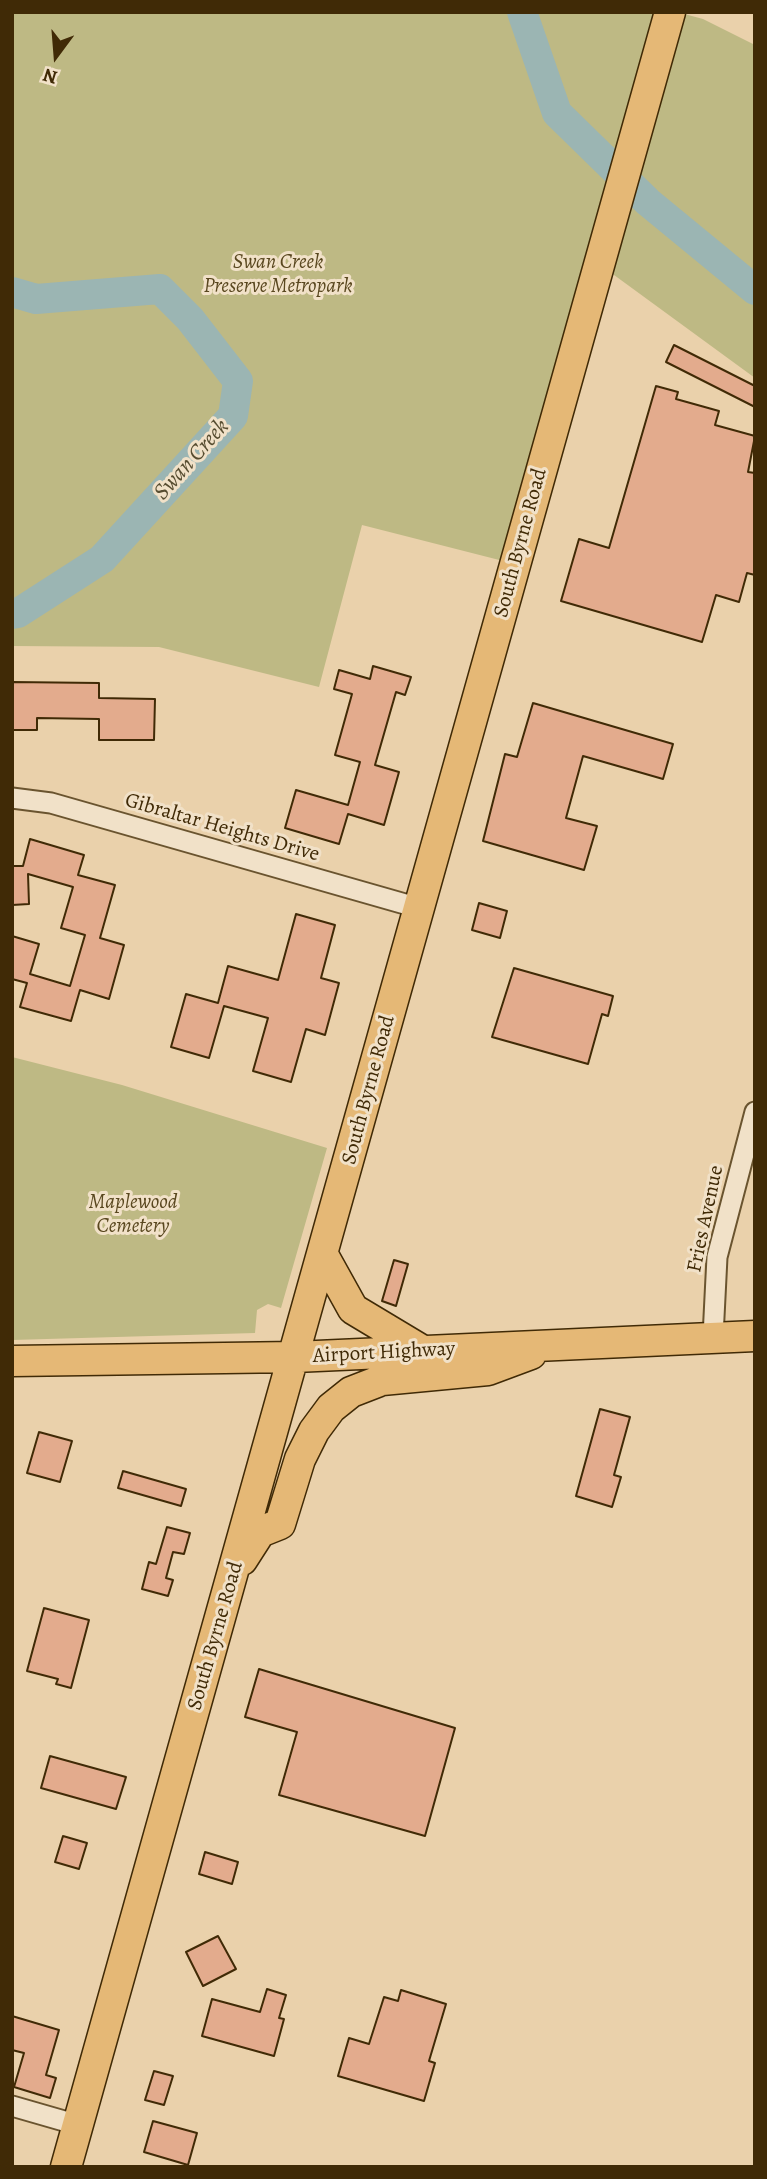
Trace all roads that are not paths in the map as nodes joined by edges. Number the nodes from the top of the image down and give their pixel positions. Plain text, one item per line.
1 (670, 12) edge
2 (12, 798) edge
3 (419, 908) junction
4 (755, 1112) edge
5 (323, 1255) junction
6 (755, 1336) edge
7 (713, 1337) junction
8 (555, 1344) junction
9 (423, 1351) junction
10 (295, 1357) junction
11 (12, 1361) edge
12 (234, 1572) junction
13 (12, 2106) edge
14 (78, 2124) junction
15 (66, 2167) edge

1 - 3 main road, South Byrne Road
2 - 3 street, Gibraltar Heights Drive
3 - 5 main road, South Byrne Road
4 - 7 street, Fries Avenue
5 - 9 main road
5 - 10 main road, South Byrne Road
6 - 7 main road, Airport Highway
7 - 8 main road, Airport Highway
8 - 9 main road, Airport Highway
8 - 12 main road
9 - 10 main road, Airport Highway
10 - 11 main road, Airport Highway
10 - 12 main road, South Byrne Road
12 - 14 main road, South Byrne Road
13 - 14 street
14 - 15 main road, South Byrne Road

